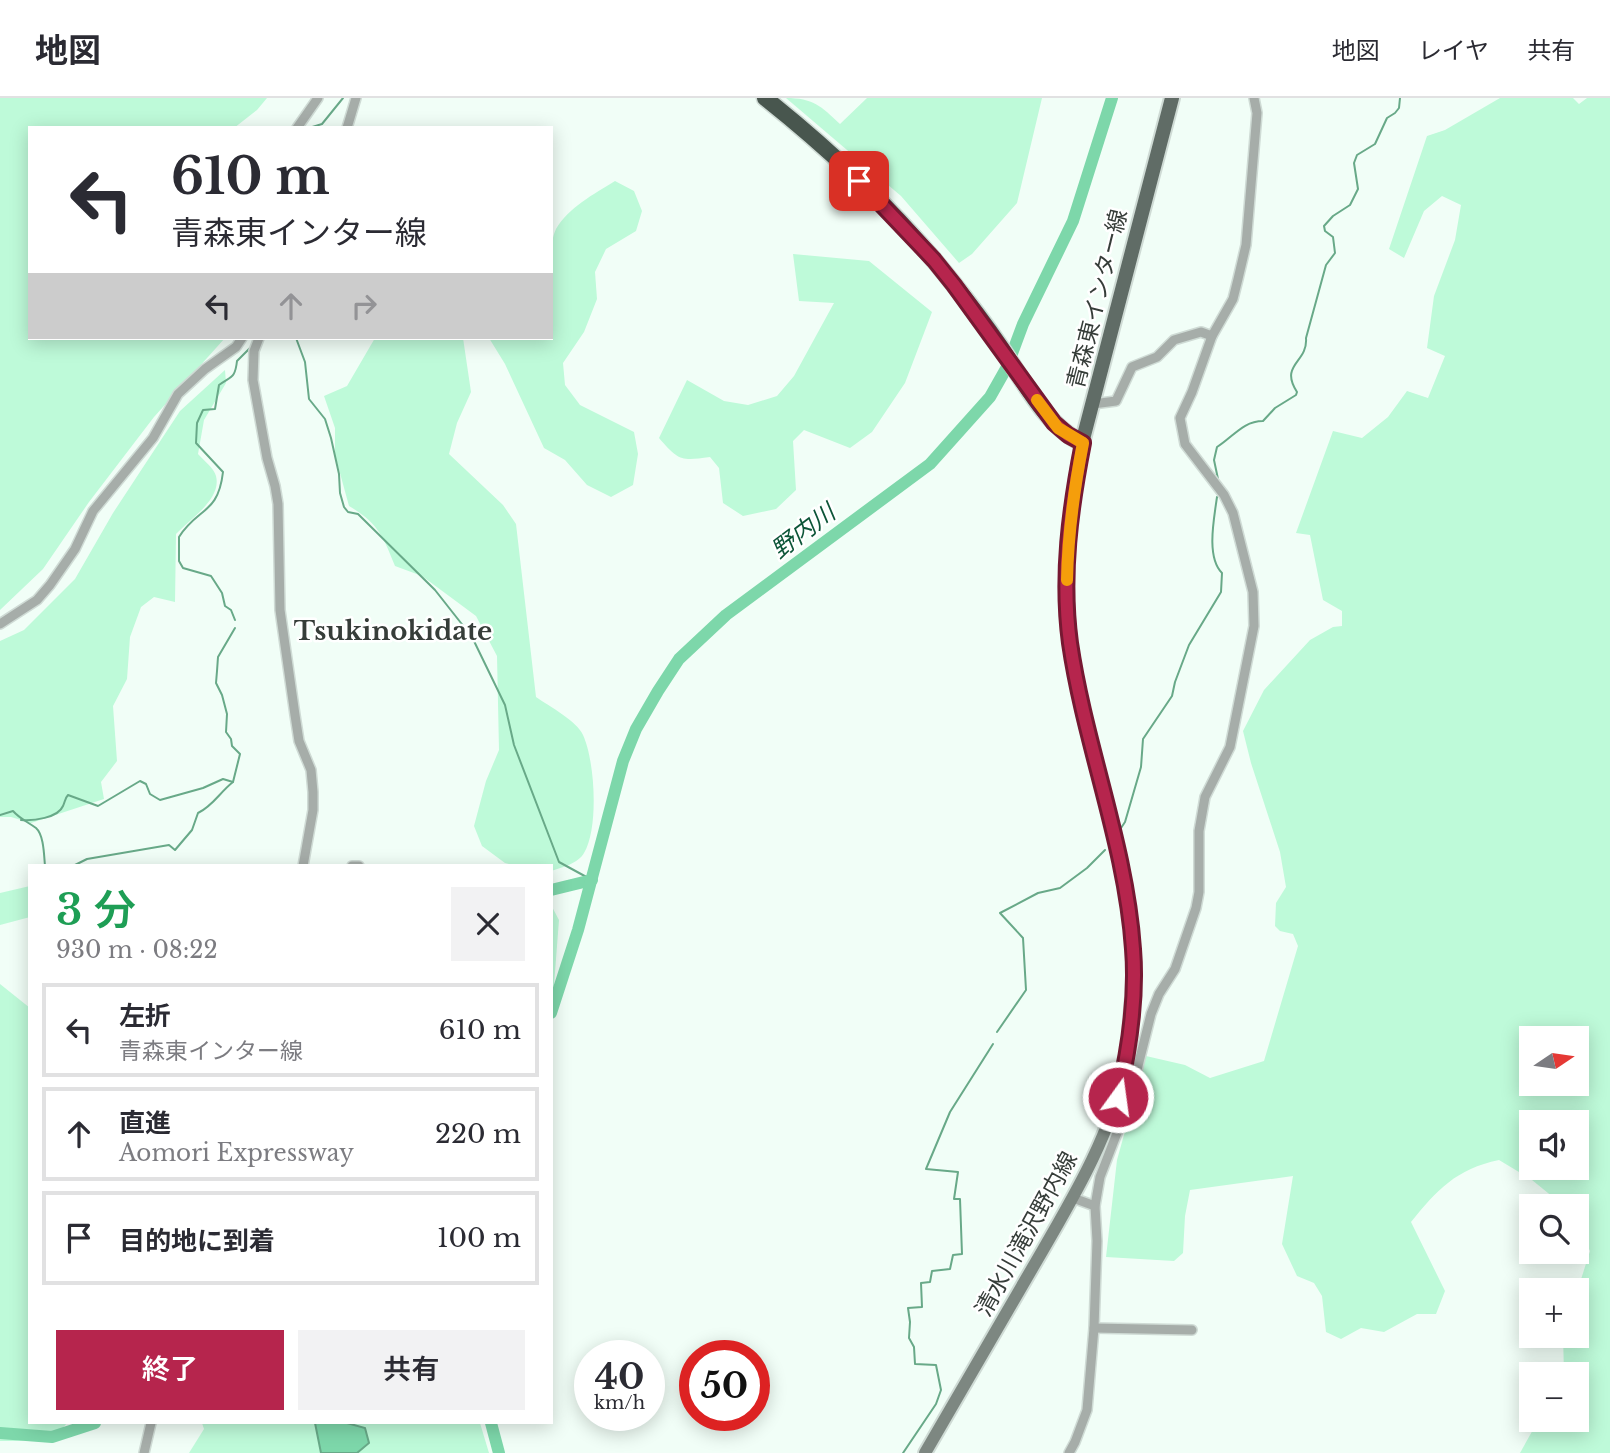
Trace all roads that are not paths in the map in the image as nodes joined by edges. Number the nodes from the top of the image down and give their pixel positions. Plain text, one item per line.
1 (318, 98) edge
2 (356, 98) edge
3 (765, 98) edge
4 (1172, 98) edge
5 (1254, 98) edge
6 (298, 126) edge
7 (348, 126) edge
8 (1212, 336) junction
9 (241, 340) edge
10 (258, 340) edge
11 (1093, 404) junction
12 (1083, 443) junction
13 (0, 624) edge
14 (303, 864) edge
15 (1073, 1198) junction
16 (1096, 1206) junction
17 (1094, 1328) junction
18 (1192, 1330) dead end
19 (151, 1424) edge
20 (144, 1453) edge
21 (925, 1453) edge
22 (1069, 1453) edge

1 - 6 street
2 - 7 street
3 - 12 highway, 青森東インター線
4 - 11 main road, 青森東インター線
5 - 8 street
8 - 11 street
8 - 16 street
9 - 13 street
10 - 14 street
11 - 12 main road, 青森東インター線
12 - 15 main road, 清水川滝沢野内線
15 - 16 street
15 - 21 main road, 清水川滝沢野内線
16 - 17 street
17 - 18 street
17 - 22 street
19 - 20 street

